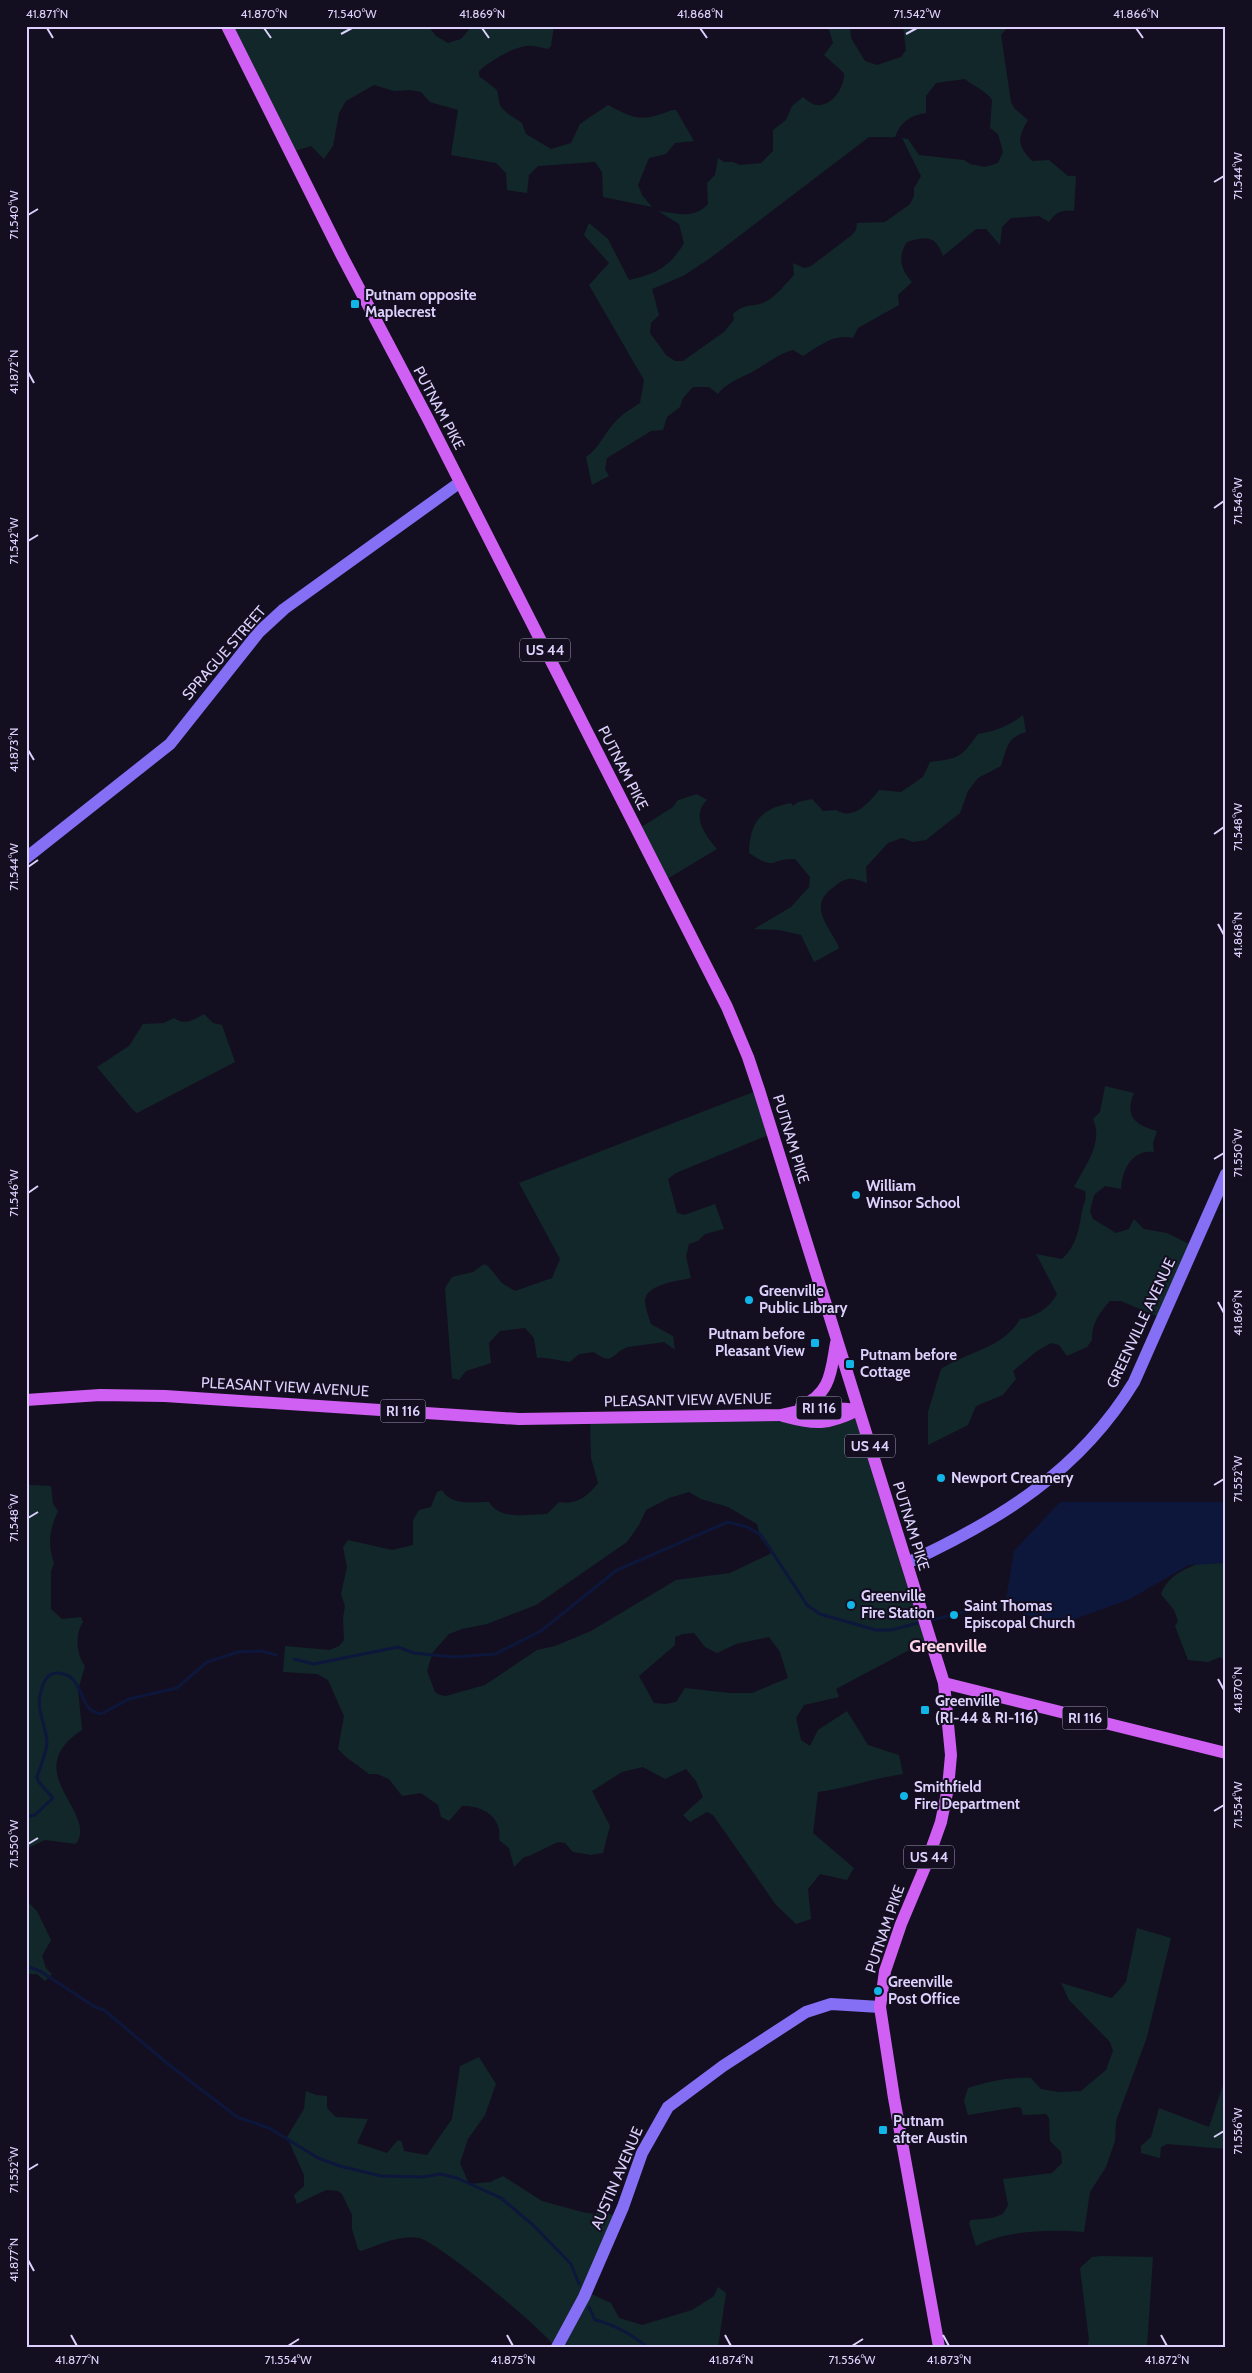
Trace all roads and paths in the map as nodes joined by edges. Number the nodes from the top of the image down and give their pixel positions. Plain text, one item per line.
1 (227, 26) edge
2 (459, 483) junction
3 (26, 858) edge
4 (1226, 1174) edge
5 (836, 1339) junction
6 (26, 1400) edge
7 (858, 1410) junction
8 (781, 1415) junction
9 (907, 1563) junction
10 (944, 1683) junction
11 (1226, 1753) edge
12 (880, 2007) junction
13 (557, 2347) edge
14 (940, 2347) edge

1 - 2 main road, PUTNAM PIKE / US 44
2 - 3 street, SPRAGUE STREET
2 - 5 main road, PUTNAM PIKE / US 44
4 - 9 street, GREENVILLE AVENUE
5 - 7 main road, PUTNAM PIKE / US 44
5 - 8 main road
6 - 8 main road, PLEASANT VIEW AVENUE / RI 116
7 - 8 main road, PLEASANT VIEW AVENUE / RI 116
7 - 9 main road, PUTNAM PIKE / US 44
9 - 10 main road, PUTNAM PIKE / US 44
10 - 11 main road, RI 116
10 - 12 main road, PUTNAM PIKE / US 44
12 - 13 street, AUSTIN AVENUE
12 - 14 main road, PUTNAM PIKE / US 44

